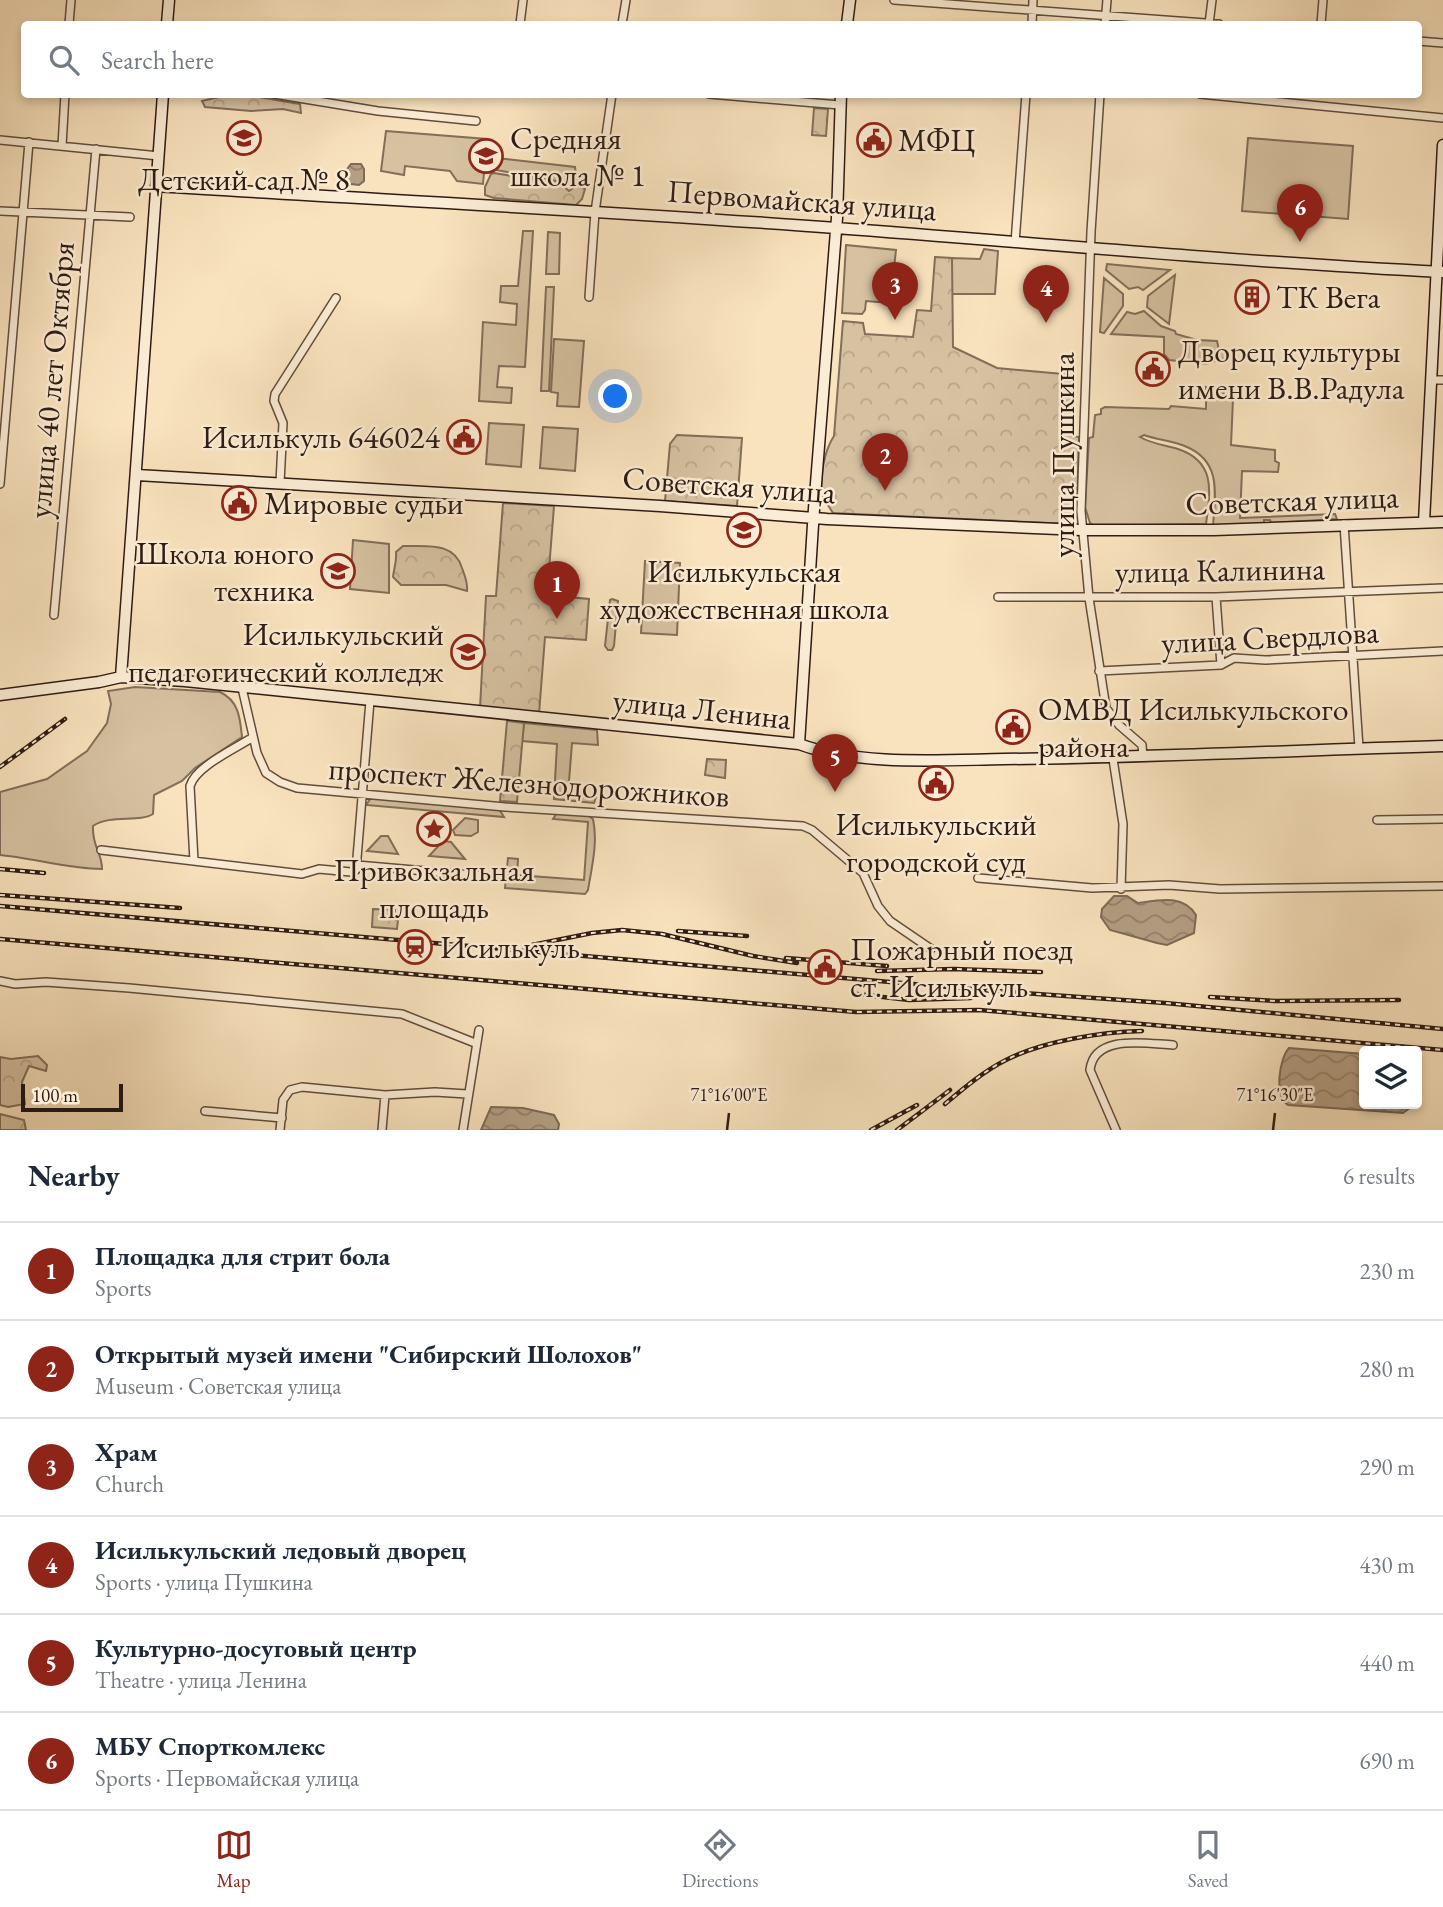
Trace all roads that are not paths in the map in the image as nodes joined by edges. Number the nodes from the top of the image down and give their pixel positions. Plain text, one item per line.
1 (71, 0) edge
2 (169, 0) edge
3 (523, 0) edge
4 (626, 0) edge
5 (850, 0) edge
6 (894, 0) edge
7 (1033, 0) edge
8 (1107, 0) edge
9 (1212, 0) edge
10 (1323, 0) edge
11 (1033, 10) junction
12 (1106, 15) junction
13 (69, 21) edge
14 (167, 21) edge
15 (520, 21) edge
16 (622, 21) edge
17 (847, 21) edge
18 (1032, 21) edge
19 (1105, 21) edge
20 (1175, 21) edge
21 (1209, 21) edge
22 (1321, 21) edge
23 (1422, 41) edge
24 (1443, 43) edge
25 (65, 98) edge
26 (163, 98) edge
27 (298, 98) edge
28 (611, 98) edge
29 (797, 98) edge
30 (1026, 98) edge
31 (1100, 98) edge
32 (1239, 98) edge
33 (1313, 98) edge
34 (841, 100) edge
35 (1312, 104) junction
36 (1443, 118) edge
37 (476, 121) dead end
38 (0, 140) edge
39 (29, 142) junction
40 (1443, 145) edge
41 (62, 146) junction
42 (96, 149) junction
43 (159, 156) junction
44 (1443, 161) edge
45 (156, 186) junction
46 (0, 211) edge
47 (23, 212) junction
48 (595, 212) junction
49 (90, 215) junction
50 (130, 217) dead end
51 (835, 228) junction
52 (1015, 243) junction
53 (1092, 249) junction
54 (1440, 272) edge
55 (589, 297) dead end
56 (336, 298) dead end
57 (1431, 380) junction
58 (1443, 380) edge
59 (1, 465) edge
60 (137, 475) junction
61 (280, 483) junction
62 (0, 484) edge
63 (814, 517) junction
64 (1424, 522) junction
65 (1443, 522) edge
66 (1344, 524) junction
67 (1082, 530) junction
68 (1443, 588) edge
69 (1349, 592) junction
70 (998, 597) dead end
71 (1216, 597) junction
72 (1089, 598) junction
73 (54, 615) dead end
74 (1443, 651) edge
75 (1353, 656) junction
76 (1221, 665) junction
77 (1099, 671) junction
78 (121, 677) junction
79 (242, 688) junction
80 (0, 695) edge
81 (370, 701) junction
82 (253, 737) junction
83 (799, 744) junction
84 (1443, 746) edge
85 (1359, 748) junction
86 (1143, 757) junction
87 (1113, 759) junction
88 (363, 795) junction
89 (1443, 819) edge
90 (1377, 820) dead end
91 (101, 850) dead end
92 (194, 861) junction
93 (356, 867) junction
94 (483, 876) dead end
95 (978, 878) dead end
96 (1443, 886) edge
97 (1121, 889) junction
98 (931, 950) dead end
99 (0, 981) edge
100 (479, 1030) dead end
101 (475, 1043) junction
102 (1173, 1045) dead end
103 (467, 1094) junction
104 (385, 1095) junction
105 (205, 1111) dead end
106 (282, 1118) junction
107 (281, 1130) edge
108 (382, 1130) edge
109 (463, 1130) edge
110 (1116, 1130) edge

1 - 13 street
2 - 14 street
3 - 15 street
4 - 16 street
5 - 17 street
6 - 11 street
7 - 11 street
8 - 12 street
9 - 21 street
10 - 22 street
11 - 12 street
11 - 18 street
12 - 19 street
12 - 20 street
23 - 24 street
25 - 41 street
26 - 43 street
27 - 37 street
28 - 48 street
29 - 34 street
30 - 52 street
31 - 53 street, улица Пушкина
32 - 35 street
33 - 35 street
34 - 51 street
35 - 36 street
38 - 39 street
39 - 41 street
39 - 47 street
40 - 44 street
41 - 42 street
42 - 43 street
42 - 49 street, улица 40 лет Октября
43 - 45 street
44 - 54 street
45 - 48 street, Первомайская улица
45 - 60 street
46 - 47 street
47 - 49 street
47 - 59 street
48 - 51 street, Первомайская улица
48 - 55 street
49 - 50 street
49 - 73 street, улица 40 лет Октября
51 - 52 street, Первомайская улица
51 - 63 street
52 - 53 street, Первомайская улица
53 - 54 street, Первомайская улица
53 - 67 street, улица Пушкина
54 - 57 street
56 - 61 street
57 - 58 street
57 - 64 street
59 - 62 street
60 - 61 street, Советская улица
60 - 78 street
61 - 63 street, Советская улица
63 - 67 street, Советская улица
63 - 83 street
64 - 65 street, Советская улица
64 - 66 street, Советская улица
66 - 67 street, Советская улица
66 - 69 street
67 - 72 street, улица Пушкина
68 - 69 street, улица Калинина
69 - 71 street, улица Калинина
69 - 75 street
70 - 72 street, улица Калинина
71 - 72 street, улица Калинина
71 - 76 street
72 - 77 street, улица Пушкина
74 - 75 street, улица Свердлова
75 - 76 street, улица Свердлова
75 - 85 street
76 - 77 street, улица Свердлова
77 - 86 street, улица Пушкина
78 - 79 street, улица Ленина
78 - 80 street, улица Ленина
79 - 81 street, улица Ленина
79 - 82 street, проспект Железнодорожников
81 - 83 street, улица Ленина
81 - 88 street
82 - 88 street, проспект Железнодорожников
82 - 92 street
83 - 87 street, улица Ленина
84 - 85 street, улица Ленина
85 - 86 street, улица Ленина
86 - 87 street, улица Ленина
87 - 97 street
88 - 93 street
88 - 98 street, проспект Железнодорожников
89 - 90 street
91 - 92 street
92 - 93 street
93 - 94 street
95 - 97 street
96 - 97 street
99 - 101 street
100 - 101 street
101 - 103 street
102 - 110 street
103 - 104 street
103 - 109 street
104 - 106 street
104 - 108 street
105 - 106 street
106 - 107 street

